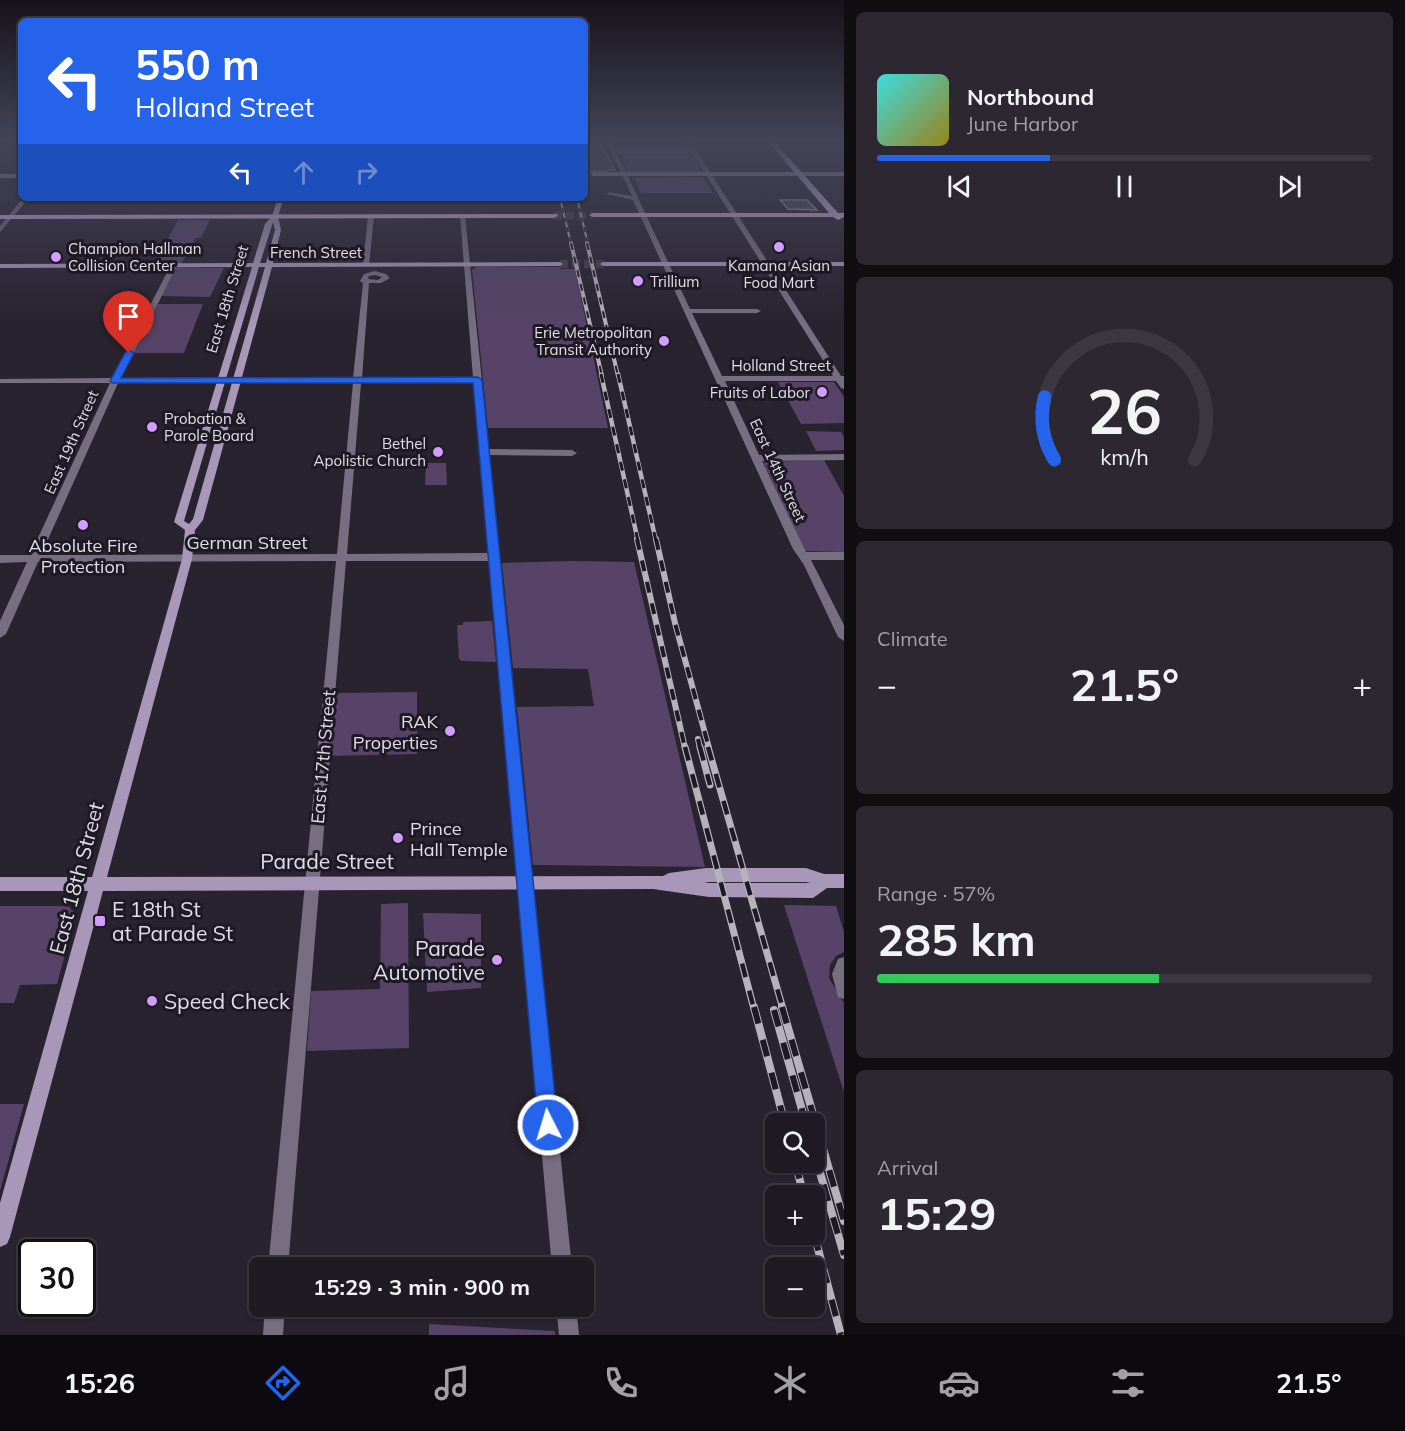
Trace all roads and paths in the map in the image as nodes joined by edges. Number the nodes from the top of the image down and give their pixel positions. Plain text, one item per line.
1 (23, 201) edge
2 (279, 201) edge
3 (637, 201) edge
4 (726, 201) edge
5 (826, 201) edge
6 (593, 215) tunnel mouth
7 (642, 215) junction
8 (734, 215) junction
9 (840, 215) edge
10 (275, 216) junction
11 (371, 216) junction
12 (462, 216) junction
13 (554, 216) tunnel mouth
14 (0, 217) edge
15 (10, 217) junction
16 (844, 225) edge
17 (0, 230) edge
18 (560, 264) tunnel mouth
19 (603, 264) tunnel mouth
20 (664, 264) junction
21 (765, 264) junction
22 (844, 264) edge
23 (255, 265) junction
24 (269, 265) junction
25 (366, 265) junction
26 (467, 265) junction
27 (0, 266) edge
28 (174, 266) junction
29 (366, 283) dead end
30 (687, 311) junction
31 (757, 311) dead end
32 (718, 379) junction
33 (357, 380) junction
34 (478, 380) junction
35 (842, 380) edge
36 (0, 381) edge
37 (115, 381) junction
38 (221, 381) junction
39 (237, 381) junction
40 (484, 452) junction
41 (572, 453) dead end
42 (844, 457) edge
43 (756, 458) junction
44 (190, 529) junction
45 (803, 556) junction
46 (844, 556) edge
47 (494, 557) junction
48 (342, 558) junction
49 (0, 559) edge
50 (34, 559) junction
51 (187, 559) junction
52 (0, 634) edge
53 (844, 637) edge
54 (525, 881) junction
55 (844, 881) edge
56 (311, 882) junction
57 (98, 883) junction
58 (0, 884) edge
59 (844, 965) edge
60 (844, 991) edge
61 (0, 1238) edge
62 (279, 1257) edge
63 (561, 1257) edge
64 (274, 1317) edge
65 (567, 1317) edge
66 (273, 1335) edge
67 (568, 1335) edge

1 - 15 street
2 - 10 main road
3 - 7 street, East 14th Street
4 - 8 street
5 - 9 main road
6 - 7 main road
7 - 8 main road
7 - 20 street, East 14th Street
8 - 9 main road
8 - 21 street
9 - 16 main road
10 - 11 main road
10 - 15 main road
10 - 23 main road, East 18th Street
10 - 24 main road, East 18th Street
11 - 12 main road
11 - 25 street
12 - 13 main road
12 - 26 street
14 - 15 main road
15 - 17 street
18 - 26 main road, French Street
19 - 20 main road
20 - 21 main road
20 - 30 street, East 14th Street
21 - 22 main road
21 - 35 street
23 - 24 main road, French Street
23 - 28 main road, French Street
23 - 38 main road, East 18th Street
24 - 25 main road, French Street
24 - 39 main road, East 18th Street
25 - 26 main road, French Street
26 - 34 street
27 - 28 main road, French Street
28 - 37 street, East 19th Street
29 - 33 street, East 17th Street
30 - 31 street
30 - 32 street, East 14th Street
32 - 35 street, Holland Street
32 - 43 street, East 14th Street
33 - 34 street
33 - 39 street
33 - 48 street, East 17th Street
34 - 40 street
36 - 37 street
37 - 38 street
37 - 50 street, East 19th Street
38 - 39 street
38 - 44 main road, East 18th Street
39 - 44 main road, East 18th Street
40 - 41 street
40 - 47 street
42 - 43 street
43 - 45 street, East 14th Street
44 - 51 main road, East 18th Street
45 - 46 street
45 - 53 street, East 14th Street
47 - 48 street, German Street
47 - 54 street
48 - 51 street, German Street
48 - 56 street, East 17th Street
49 - 50 street, German Street
50 - 51 street, German Street
50 - 52 street, East 19th Street
51 - 57 main road, East 18th Street
54 - 55 main road, Parade Street
54 - 56 main road, Parade Street
54 - 63 street
56 - 57 main road, Parade Street
56 - 62 street, East 17th Street
57 - 58 main road, Parade Street
57 - 61 main road, East 18th Street
59 - 60 street
64 - 66 street
65 - 67 street

